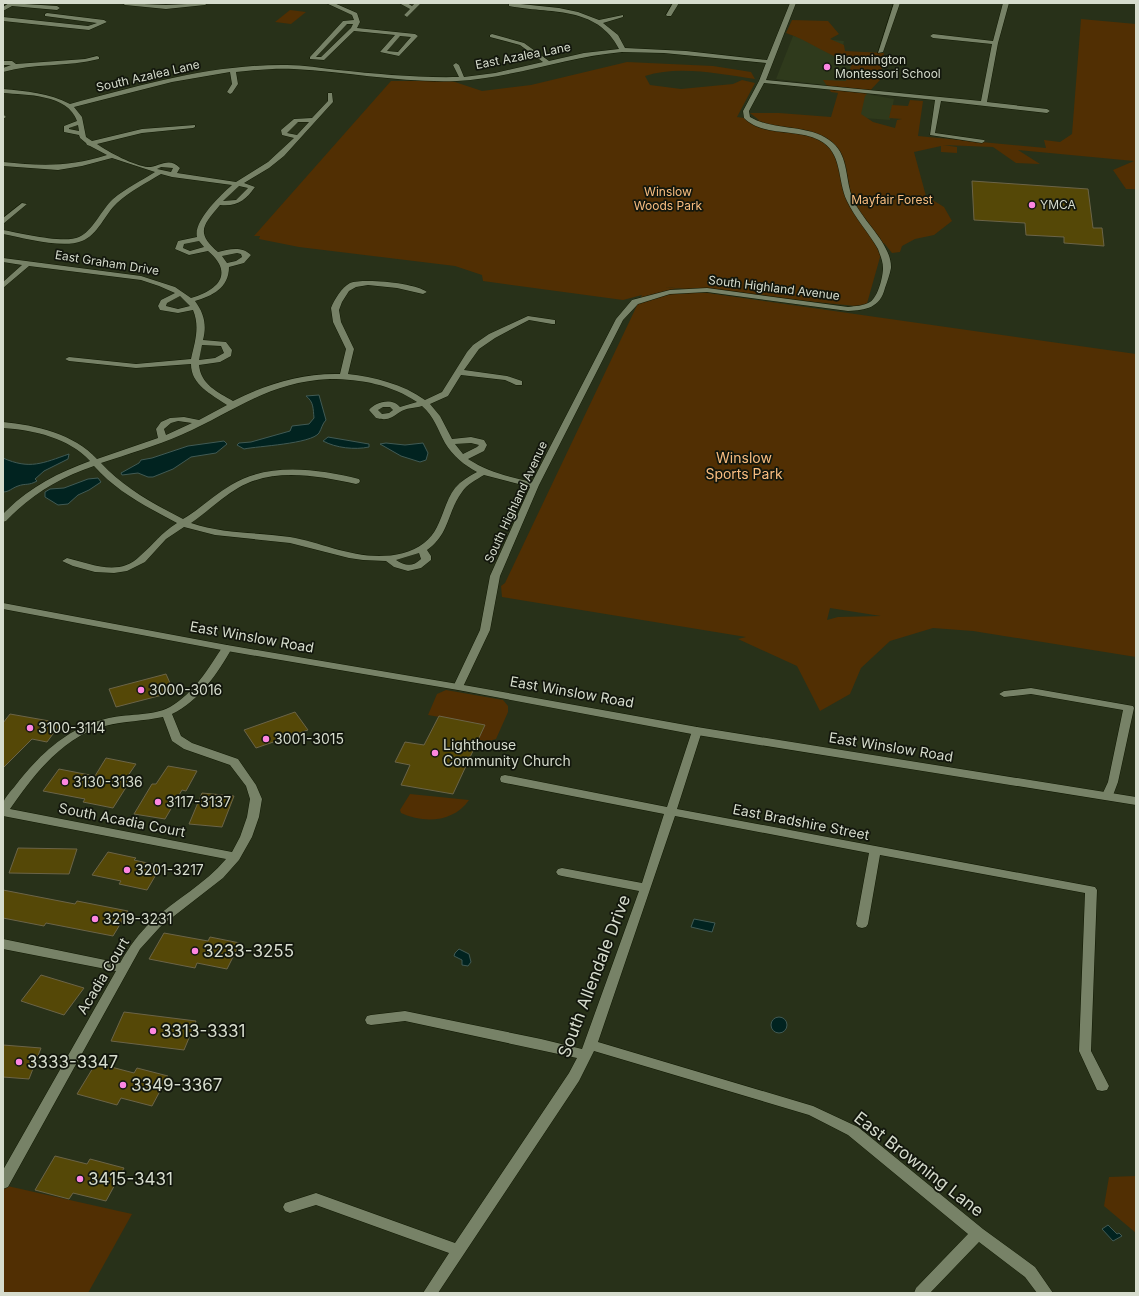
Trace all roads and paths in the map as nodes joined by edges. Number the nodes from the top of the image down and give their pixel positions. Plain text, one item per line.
1 (64, 3) edge
2 (125, 3) edge
3 (205, 3) edge
4 (329, 3) edge
5 (402, 3) edge
6 (418, 3) edge
7 (676, 3) edge
8 (793, 3) edge
9 (897, 3) edge
10 (1006, 3) edge
11 (511, 4) dead end
12 (56, 8) junction
13 (413, 8) junction
14 (3, 9) edge
15 (47, 15) junction
16 (407, 15) dead end
17 (669, 15) dead end
18 (621, 16) dead end
19 (3, 19) edge
20 (38, 22) junction
21 (357, 22) junction
22 (599, 22) junction
23 (353, 29) junction
24 (399, 34) junction
25 (492, 36) dead end
26 (933, 36) dead end
27 (996, 43) junction
28 (623, 50) junction
29 (880, 52) dead end
30 (97, 58) dead end
31 (769, 62) junction
32 (3, 63) edge
33 (548, 63) junction
34 (456, 65) dead end
35 (15, 66) junction
36 (3, 70) edge
37 (234, 71) junction
38 (462, 78) junction
39 (762, 81) junction
40 (3, 91) edge
41 (230, 92) dead end
42 (330, 94) dead end
43 (938, 98) junction
44 (984, 103) junction
45 (69, 106) junction
46 (1047, 111) dead end
47 (313, 120) junction
48 (80, 122) junction
49 (193, 126) dead end
50 (82, 133) junction
51 (298, 137) junction
52 (982, 141) dead end
53 (89, 144) junction
54 (112, 156) junction
55 (3, 164) edge
56 (150, 169) junction
57 (160, 172) junction
58 (172, 175) junction
59 (238, 184) junction
60 (219, 203) junction
61 (24, 204) dead end
62 (3, 222) edge
63 (3, 232) edge
64 (201, 238) junction
65 (209, 248) junction
66 (218, 255) junction
67 (3, 260) edge
68 (27, 264) junction
69 (226, 266) junction
70 (3, 286) edge
71 (423, 292) dead end
72 (181, 293) junction
73 (193, 304) junction
74 (552, 322) dead end
75 (199, 342) junction
76 (69, 359) dead end
77 (195, 362) junction
78 (460, 372) junction
79 (343, 377) junction
80 (519, 383) dead end
81 (424, 403) junction
82 (233, 405) junction
83 (398, 410) dead end
84 (200, 423) junction
85 (3, 425) edge
86 (163, 440) junction
87 (450, 442) junction
88 (463, 458) junction
89 (97, 463) junction
90 (484, 472) junction
91 (356, 481) dead end
92 (535, 485) junction
93 (3, 519) edge
94 (184, 523) junction
95 (421, 549) junction
96 (390, 559) junction
97 (67, 561) dead end
98 (3, 606) edge
99 (227, 648) junction
100 (458, 687) junction
101 (1004, 694) dead end
102 (166, 712) junction
103 (698, 731) junction
104 (505, 779) dead end
105 (1108, 796) junction
106 (1136, 801) edge
107 (3, 811) edge
108 (672, 812) junction
109 (875, 851) junction
110 (235, 857) junction
111 (562, 872) dead end
112 (646, 888) junction
113 (862, 924) dead end
114 (3, 944) edge
115 (123, 968) junction
116 (371, 1020) dead end
117 (588, 1050) junction
118 (1102, 1086) dead end
119 (3, 1183) edge
120 (290, 1207) dead end
121 (978, 1233) junction
122 (457, 1250) junction
123 (430, 1293) edge
124 (921, 1293) edge
125 (1046, 1293) edge

1 - 12 street
2 - 3 street
4 - 21 street
5 - 13 street
6 - 13 street
7 - 17 street
8 - 31 street, South Highland Avenue
9 - 29 street
10 - 27 street
11 - 22 street
12 - 14 street
12 - 15 street
13 - 16 street
15 - 20 street
15 - 20 street
18 - 22 street
19 - 20 street
21 - 23 street
21 - 23 street
22 - 28 street
23 - 24 street
24 - 24 street
25 - 33 street
26 - 27 street
27 - 44 street
28 - 31 street, East Azalea Lane
28 - 33 street, East Azalea Lane
30 - 35 street
31 - 39 street, South Highland Avenue
32 - 35 street
33 - 38 street, East Azalea Lane
34 - 38 street
35 - 36 street
37 - 38 street, East Azalea Lane
37 - 41 street
37 - 45 street, South Azalea Lane
39 - 43 street
39 - 92 street, South Highland Avenue
40 - 45 street
42 - 47 street
43 - 44 street
43 - 52 street
44 - 46 street
45 - 48 street
47 - 51 street
47 - 51 street
48 - 50 street
48 - 50 street
49 - 53 street
50 - 53 street
51 - 59 street
53 - 54 street
54 - 55 street
54 - 56 street
56 - 57 street
56 - 58 street
57 - 58 street
57 - 63 street
58 - 59 street
59 - 60 street
59 - 60 street
60 - 64 street
61 - 62 street
64 - 65 street
64 - 65 street
65 - 66 street
66 - 69 street
66 - 69 street
67 - 68 street, East Graham Drive
68 - 70 street
68 - 72 street, East Graham Drive
69 - 73 street
71 - 79 street
72 - 73 street, East Graham Drive
72 - 73 street
73 - 75 street
74 - 78 street
75 - 77 street
75 - 77 street
76 - 77 street
77 - 82 street
78 - 80 street
78 - 81 street
79 - 81 street
79 - 82 street
81 - 83 street
81 - 87 street
82 - 84 street
84 - 86 street
84 - 86 street
85 - 89 street
86 - 89 street
87 - 88 street
87 - 88 street
88 - 90 street
89 - 93 street
89 - 94 street
90 - 92 street
90 - 95 street
91 - 94 street
92 - 100 street, South Highland Avenue
94 - 96 street
94 - 97 street
95 - 96 street
95 - 96 street
98 - 99 street, East Winslow Road
99 - 100 street, East Winslow Road
99 - 102 street
100 - 103 street, East Winslow Road
101 - 105 street
102 - 107 street
102 - 110 street, Acadia Court
103 - 105 street, East Winslow Road
103 - 108 street, South Allendale Drive
104 - 108 street, East Bradshire Street
105 - 106 street, East Winslow Road
107 - 110 street, South Acadia Court
108 - 109 street, East Bradshire Street
108 - 112 street, South Allendale Drive
109 - 113 street
109 - 118 street, East Bradshire Street
110 - 115 street, Acadia Court
111 - 112 street
112 - 117 street, South Allendale Drive
114 - 115 street
115 - 119 street, Acadia Court
116 - 117 street, East Browning Lane
117 - 121 street, East Browning Lane
117 - 122 street, South Allendale Drive
120 - 122 street
121 - 124 street
121 - 125 street, East Browning Lane
122 - 123 street, South Allendale Drive

